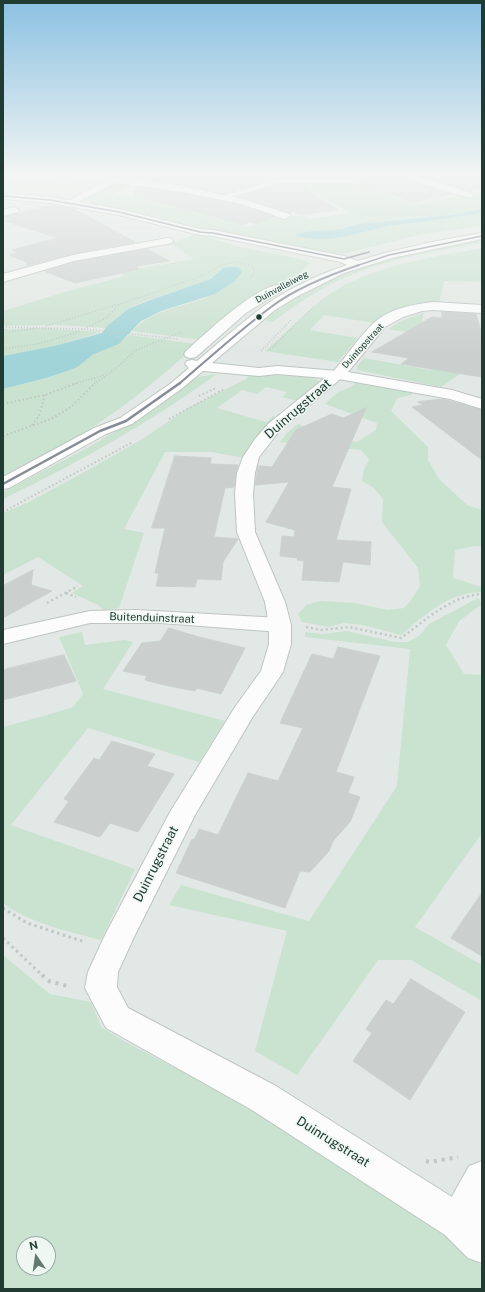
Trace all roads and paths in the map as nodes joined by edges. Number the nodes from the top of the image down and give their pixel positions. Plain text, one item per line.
1 (213, 233) edge
2 (453, 233) edge
3 (482, 236) edge
4 (168, 241) dead end
5 (345, 263) junction
6 (3, 278) edge
7 (248, 283) dead end
8 (120, 304) junction
9 (482, 309) edge
10 (3, 327) edge
11 (42, 327) junction
12 (84, 329) junction
13 (186, 330) dead end
14 (3, 333) edge
15 (132, 333) dead end
16 (3, 349) edge
17 (205, 362) junction
18 (106, 375) junction
19 (338, 375) junction
20 (157, 383) dead end
21 (45, 395) junction
22 (3, 404) edge
23 (482, 404) edge
24 (28, 428) junction
25 (100, 431) junction
26 (3, 436) edge
27 (3, 484) edge
28 (482, 594) edge
29 (280, 625) junction
30 (3, 637) edge
31 (3, 908) edge
32 (3, 938) edge
33 (113, 952) junction
34 (101, 988) junction
35 (424, 1161) dead end
36 (473, 1168) edge
37 (470, 1233) edge

1 - 5 street
2 - 5 street, Duinvalleiweg
3 - 5 street, Duinvalleiweg
4 - 6 street
5 - 17 street, Duinvalleiweg
5 - 17 street, Duinvalleiweg
7 - 8 path
8 - 11 path
8 - 12 path
9 - 19 street, Duintopstraat
10 - 11 path
11 - 12 path
11 - 14 path
12 - 15 path
12 - 16 path
13 - 18 path
17 - 19 street
17 - 25 street, Duinvalleiweg
18 - 21 path
18 - 24 path
19 - 23 street
19 - 29 street, Duinrugstraat
20 - 25 street, Duinvalleiweg
21 - 22 path
21 - 24 path
24 - 26 path
25 - 27 street, Duinvalleiweg
28 - 29 path
29 - 30 street, Buitenduinstraat
29 - 33 street, Duinrugstraat
31 - 33 path
32 - 34 path
33 - 34 street, Duinrugstraat
34 - 37 street, Duinrugstraat
35 - 36 path
36 - 37 street

